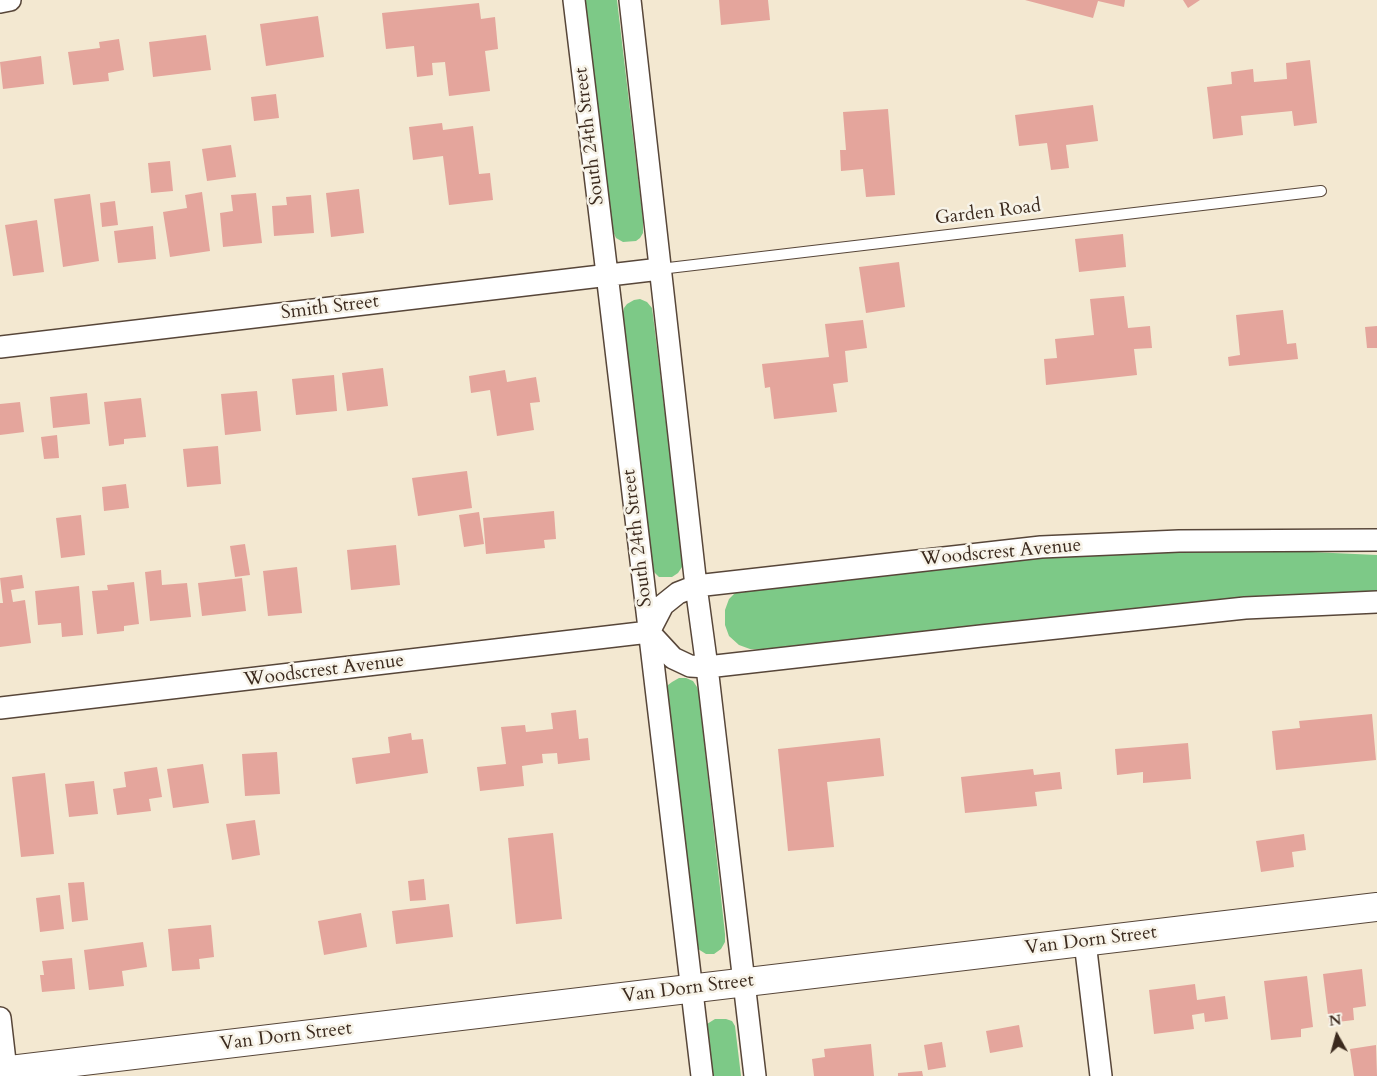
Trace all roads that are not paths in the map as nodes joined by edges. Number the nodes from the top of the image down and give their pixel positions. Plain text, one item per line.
1 (10, 0) edge
2 (574, 0) edge
3 (630, 0) edge
4 (0, 2) edge
5 (1321, 191) dead end
6 (660, 269) junction
7 (608, 275) junction
8 (0, 347) edge
9 (1377, 540) edge
10 (696, 586) junction
11 (1377, 602) edge
12 (649, 632) junction
13 (707, 667) junction
14 (0, 708) edge
15 (1377, 907) edge
16 (1085, 942) junction
17 (743, 983) junction
18 (690, 989) junction
19 (0, 1018) edge
20 (3, 1071) edge
21 (702, 1076) edge
22 (754, 1076) edge
23 (1102, 1076) edge

1 - 4 street
2 - 7 street, South 24th Street
3 - 6 street
5 - 6 lane, Garden Road
6 - 7 street, Smith Street
6 - 10 street
7 - 8 street, Smith Street
7 - 12 street, South 24th Street
9 - 10 street, Woodscrest Avenue
10 - 12 street, Woodscrest Avenue
10 - 13 street
11 - 13 street
12 - 13 street
12 - 14 street, Woodscrest Avenue
12 - 18 street, South 24th Street
13 - 17 street
15 - 16 main road, Van Dorn Street
16 - 17 main road, Van Dorn Street
16 - 23 street
17 - 18 main road, Van Dorn Street
17 - 22 street
18 - 20 main road, Van Dorn Street
18 - 21 street, South 24th Street
19 - 20 street

